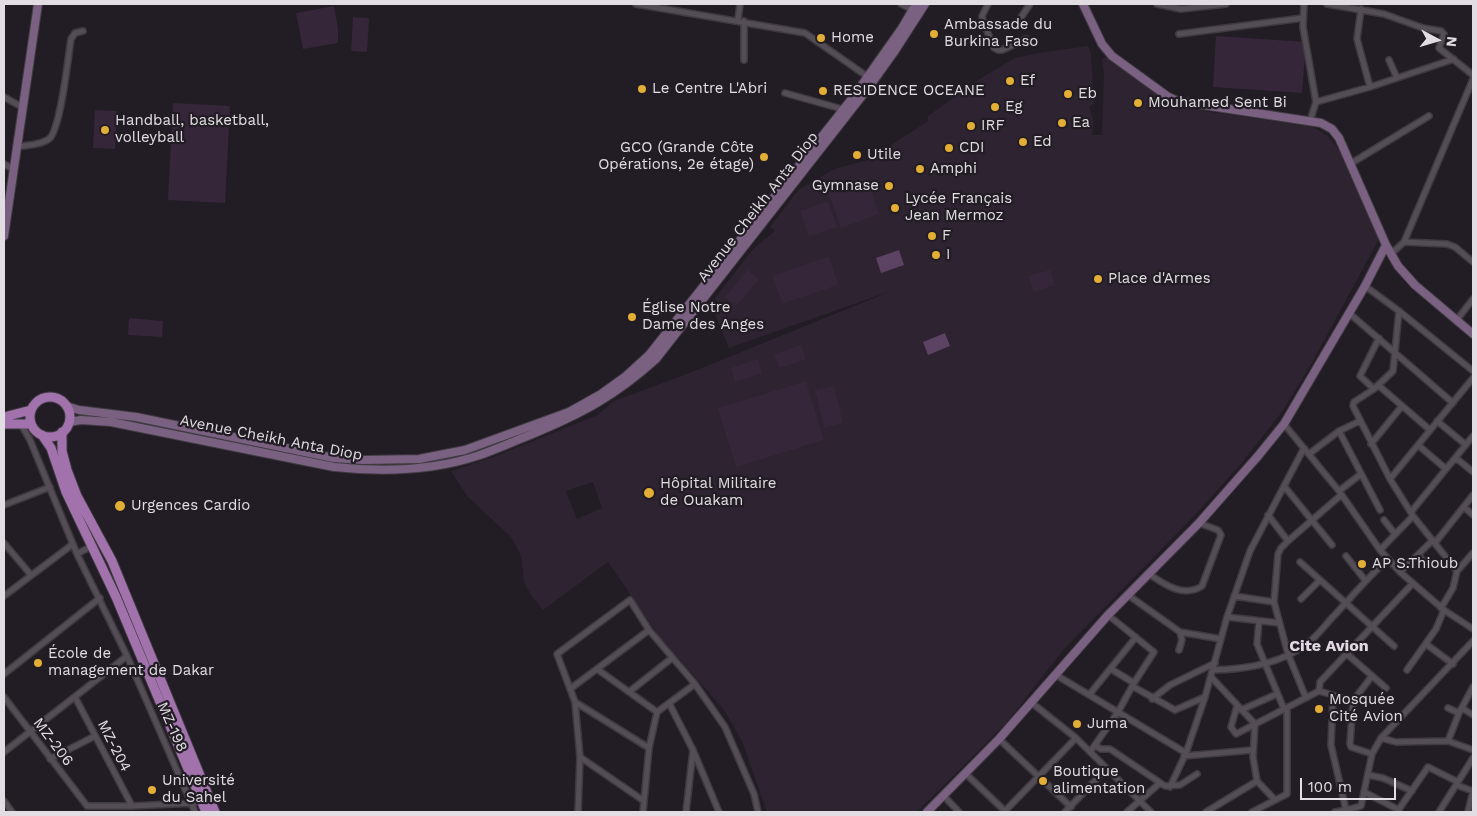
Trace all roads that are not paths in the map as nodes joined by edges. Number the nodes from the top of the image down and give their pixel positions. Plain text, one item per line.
1 (38, 4) edge
2 (636, 4) edge
3 (740, 4) edge
4 (901, 4) edge
5 (925, 4) edge
6 (988, 4) edge
7 (1030, 4) edge
8 (1082, 4) edge
9 (1157, 4) edge
10 (1226, 4) edge
11 (1304, 4) edge
12 (1327, 4) edge
13 (1201, 5) edge
14 (914, 7) edge
15 (1361, 9) junction
16 (1303, 18) junction
17 (1020, 19) dead end
18 (741, 20) junction
19 (83, 31) dead end
20 (1179, 34) dead end
21 (1026, 38) dead end
22 (1454, 59) junction
23 (744, 60) dead end
24 (1389, 60) dead end
25 (1473, 75) edge
26 (868, 77) junction
27 (1397, 78) junction
28 (1473, 79) edge
29 (1370, 87) junction
30 (785, 93) dead end
31 (1466, 94) junction
32 (4, 97) edge
33 (1473, 98) edge
34 (1316, 102) junction
35 (22, 107) junction
36 (842, 109) junction
37 (1429, 116) dead end
38 (1310, 121) junction
39 (16, 147) junction
40 (4, 164) edge
41 (1350, 164) junction
42 (13, 170) junction
43 (4, 232) edge
44 (4, 236) edge
45 (1404, 242) junction
46 (1386, 245) junction
47 (1391, 254) junction
48 (1473, 262) edge
49 (1365, 286) junction
50 (1473, 299) edge
51 (1399, 311) junction
52 (1349, 313) junction
53 (1456, 321) junction
54 (1473, 334) edge
55 (1379, 338) junction
56 (1395, 352) junction
57 (1473, 371) edge
58 (1473, 378) edge
59 (1376, 387) junction
60 (1453, 403) junction
61 (66, 406) junction
62 (1402, 406) junction
63 (31, 410) junction
64 (4, 417) edge
65 (1360, 421) junction
66 (1438, 421) junction
67 (69, 422) junction
68 (4, 424) edge
69 (21, 424) junction
70 (31, 424) junction
71 (1284, 424) junction
72 (1430, 430) junction
73 (1339, 431) junction
74 (62, 432) junction
75 (42, 435) junction
76 (1473, 436) edge
77 (1371, 444) junction
78 (1418, 445) junction
79 (1466, 446) junction
80 (1304, 448) junction
81 (1309, 454) junction
82 (1456, 458) junction
83 (1446, 469) junction
84 (1473, 472) edge
85 (1361, 474) junction
86 (1390, 479) junction
87 (1284, 486) junction
88 (50, 487) junction
89 (1340, 493) junction
90 (1473, 495) edge
91 (4, 505) edge
92 (1464, 507) junction
93 (1380, 510) dead end
94 (1412, 514) junction
95 (1268, 515) junction
96 (1473, 515) edge
97 (1384, 520) dead end
98 (1312, 521) junction
99 (1199, 522) junction
100 (1395, 534) junction
101 (1288, 541) junction
102 (1434, 541) junction
103 (4, 543) edge
104 (73, 544) junction
105 (1332, 545) dead end
106 (92, 546) junction
107 (1380, 550) junction
108 (1473, 553) edge
109 (77, 554) junction
110 (1346, 556) dead end
111 (1418, 556) junction
112 (1388, 559) junction
113 (1300, 562) dead end
114 (1426, 563) dead end
115 (1457, 571) junction
116 (1400, 572) junction
117 (1149, 574) junction
118 (31, 575) junction
119 (1320, 580) junction
120 (1365, 580) junction
121 (1413, 583) junction
122 (1128, 595) junction
123 (4, 596) edge
124 (1234, 596) junction
125 (100, 598) junction
126 (1301, 599) dead end
127 (1274, 602) junction
128 (1345, 604) junction
129 (1443, 609) junction
130 (1108, 616) junction
131 (1227, 617) junction
132 (1259, 621) junction
133 (1279, 623) junction
134 (1371, 627) junction
135 (1473, 629) edge
136 (649, 630) junction
137 (1180, 632) junction
138 (1136, 637) junction
139 (1221, 639) junction
140 (1473, 642) edge
141 (1426, 644) junction
142 (1394, 646) dead end
143 (1179, 650) dead end
144 (1288, 654) junction
145 (1347, 654) junction
146 (127, 656) junction
147 (672, 658) junction
148 (1215, 663) junction
149 (1265, 664) junction
150 (1453, 664) junction
151 (597, 669) junction
152 (1111, 669) junction
153 (1213, 670) junction
154 (1407, 670) dead end
155 (4, 674) edge
156 (1056, 675) junction
157 (1372, 676) junction
158 (1212, 678) junction
159 (695, 684) junction
160 (1133, 684) junction
161 (1473, 687) edge
162 (1386, 688) dead end
163 (570, 689) junction
164 (1319, 691) junction
165 (629, 692) junction
166 (1277, 694) junction
167 (1089, 695) junction
168 (1333, 696) junction
169 (4, 697) edge
170 (75, 697) junction
171 (1205, 697) junction
172 (1306, 698) junction
173 (1152, 699) junction
174 (1352, 700) junction
175 (575, 702) junction
176 (669, 703) junction
177 (1032, 703) junction
178 (1239, 708) junction
179 (1286, 708) junction
180 (1448, 708) dead end
181 (1461, 711) junction
182 (657, 712) junction
183 (1118, 712) junction
184 (1473, 715) edge
185 (1255, 724) junction
186 (30, 732) junction
187 (95, 736) junction
188 (999, 738) junction
189 (1076, 738) junction
190 (1381, 738) junction
191 (1448, 741) junction
192 (1096, 746) junction
193 (649, 748) junction
194 (693, 750) junction
195 (1253, 750) junction
196 (1473, 750) edge
197 (4, 752) edge
198 (1090, 752) junction
199 (1185, 754) junction
200 (1372, 754) junction
201 (580, 757) junction
202 (50, 759) junction
203 (1472, 762) edge
204 (1106, 769) junction
205 (965, 773) junction
206 (1198, 774) dead end
207 (1368, 775) junction
208 (1039, 776) junction
209 (1257, 781) junction
210 (1160, 782) junction
211 (1457, 783) junction
212 (1170, 787) junction
213 (1412, 791) junction
214 (1473, 791) edge
215 (1364, 792) junction
216 (944, 796) junction
217 (1140, 800) junction
218 (1276, 800) junction
219 (4, 801) edge
220 (644, 801) junction
221 (197, 802) junction
222 (132, 806) junction
223 (1071, 806) junction
224 (1346, 810) junction
225 (1398, 811) edge
226 (12, 812) edge
227 (195, 812) edge
228 (206, 812) edge
229 (215, 812) edge
230 (578, 812) edge
231 (643, 812) edge
232 (686, 812) edge
233 (719, 812) edge
234 (758, 812) edge
235 (927, 812) edge
236 (959, 812) edge
237 (1006, 812) edge
238 (1065, 812) edge
239 (1127, 812) edge
240 (1151, 812) edge
241 (1206, 812) edge
242 (1252, 812) edge
243 (1337, 812) edge
244 (1439, 812) edge
245 (1468, 812) edge

1 - 35 street
2 - 18 street
3 - 18 street
4 - 14 street
5 - 67 street, Avenue Cheikh Anta Diop
6 - 21 street
7 - 17 street
8 - 38 street
9 - 13 street
10 - 13 street
11 - 16 street
12 - 15 street
14 - 26 street, Avenue Cheikh Anta Diop
15 - 22 street
15 - 29 street
16 - 20 street
16 - 34 street
18 - 23 street
18 - 26 street
19 - 39 street
22 - 25 street
22 - 27 street
24 - 27 street
26 - 36 street, Avenue Cheikh Anta Diop
27 - 29 street
28 - 31 street
29 - 34 street
30 - 36 street
31 - 33 street
31 - 45 street
32 - 35 street
34 - 38 street
35 - 39 street
36 - 61 street, Avenue Cheikh Anta Diop
37 - 41 street
38 - 41 street
39 - 42 street
40 - 42 street
41 - 46 street
42 - 43 street
43 - 44 street
45 - 47 street
45 - 48 street
46 - 47 street
46 - 49 street
47 - 53 street
49 - 51 street
49 - 52 street
50 - 53 street
51 - 56 street
51 - 57 street
52 - 55 street
52 - 71 street
53 - 54 street
55 - 56 street
55 - 59 street
56 - 59 street
56 - 60 street
58 - 60 street
59 - 62 street
59 - 65 street
60 - 66 street
61 - 63 main road
61 - 67 main road
62 - 72 street
62 - 77 street
63 - 64 main road
63 - 70 main road
65 - 73 street
65 - 77 street
66 - 72 street
66 - 79 street
67 - 74 main road
68 - 69 main road
69 - 70 main road
69 - 88 street, MZ-198
70 - 75 main road
71 - 80 street
71 - 99 street
72 - 78 street
73 - 81 street
73 - 85 street
74 - 75 main road
74 - 229 main road
75 - 106 main road
76 - 79 street
77 - 86 street
78 - 83 street
78 - 86 street
79 - 82 street
80 - 81 street
80 - 87 street
81 - 89 street
82 - 83 street
82 - 84 street
83 - 94 street
85 - 89 street
85 - 93 street
86 - 94 street
87 - 95 street
87 - 98 street
88 - 91 street
88 - 104 street, MZ-198
89 - 98 street
89 - 107 street
90 - 92 street
92 - 96 street
92 - 102 street
94 - 100 street
94 - 102 street
95 - 101 street
95 - 124 street
97 - 100 street
98 - 101 street
98 - 105 street
99 - 117 street
99 - 117 street
100 - 107 street
101 - 127 street
102 - 111 street
102 - 115 street
103 - 118 street
104 - 109 street, MZ-198
104 - 118 street
106 - 109 street
106 - 221 main road
107 - 112 street
108 - 115 street
109 - 125 street, MZ-198
110 - 120 street
111 - 114 street
111 - 116 street
112 - 116 street
112 - 120 street
113 - 119 street
115 - 129 street
116 - 121 street
117 - 122 street
118 - 123 street
119 - 126 street
119 - 128 street
120 - 128 street
121 - 129 street
121 - 134 street
122 - 130 street
122 - 137 street
124 - 127 street
124 - 131 street
125 - 146 street, MZ-198
125 - 155 street
127 - 133 street
128 - 134 street
128 - 144 street
129 - 135 street
129 - 141 street
130 - 138 street
130 - 156 street
131 - 132 street
131 - 139 street
132 - 133 street
132 - 149 street
133 - 144 street
134 - 142 street
134 - 145 street
136 - 147 street
136 - 151 street
136 - 163 street
137 - 139 street
137 - 143 street
138 - 152 street
138 - 160 street
139 - 148 street
140 - 150 street
141 - 150 street
141 - 154 street
144 - 149 street
144 - 172 street
145 - 157 street
145 - 164 street
146 - 170 street
146 - 221 street, MZ-198
147 - 159 street
147 - 165 street
148 - 153 street
148 - 173 street
149 - 153 street
149 - 166 street
150 - 190 street
151 - 163 street
151 - 165 street
152 - 160 street
152 - 167 street
153 - 158 street
156 - 167 street
156 - 177 street
157 - 162 street
157 - 174 street
158 - 171 street
158 - 178 street
159 - 176 street
159 - 234 street
160 - 173 street
160 - 183 street
161 - 181 street
163 - 175 street
164 - 168 street
164 - 172 street
165 - 182 street
166 - 178 street
166 - 179 street
167 - 183 street
168 - 174 street
168 - 224 street
169 - 186 street, MZ-206
170 - 186 street
170 - 187 street, MZ-204
171 - 173 street
171 - 199 street
172 - 179 street
174 - 200 street
175 - 193 street
175 - 201 street
176 - 182 street
176 - 194 street
177 - 188 street
177 - 189 street
178 - 185 street
178 - 185 street
179 - 185 street
179 - 218 street
180 - 181 street
181 - 184 street
181 - 191 street
182 - 193 street
183 - 192 street
183 - 199 street
185 - 195 street
186 - 197 street
186 - 202 street, MZ-206
187 - 202 street
187 - 222 street, MZ-204
188 - 205 street
188 - 208 street
189 - 198 street
189 - 208 street
190 - 191 street
190 - 200 street
191 - 196 street
192 - 198 street
192 - 210 street
193 - 220 street
194 - 232 street
194 - 233 street
195 - 199 street
195 - 209 street
198 - 204 street
199 - 212 street
200 - 207 street
201 - 220 street
201 - 230 street
202 - 222 street, MZ-206
203 - 211 street
204 - 217 street
204 - 223 street
205 - 216 street
205 - 237 street
206 - 212 street
207 - 213 street
207 - 215 street
208 - 223 street
208 - 237 street
209 - 218 street
209 - 241 street
210 - 212 street
210 - 217 street
211 - 213 street
211 - 214 street
211 - 244 street
213 - 225 street
214 - 245 street
215 - 224 street
215 - 225 street
216 - 235 street
216 - 236 street
217 - 239 street
217 - 240 street
218 - 242 street
219 - 226 street
220 - 231 street
221 - 222 street
221 - 227 street, MZ-198
221 - 228 main road
223 - 238 street
224 - 243 street

